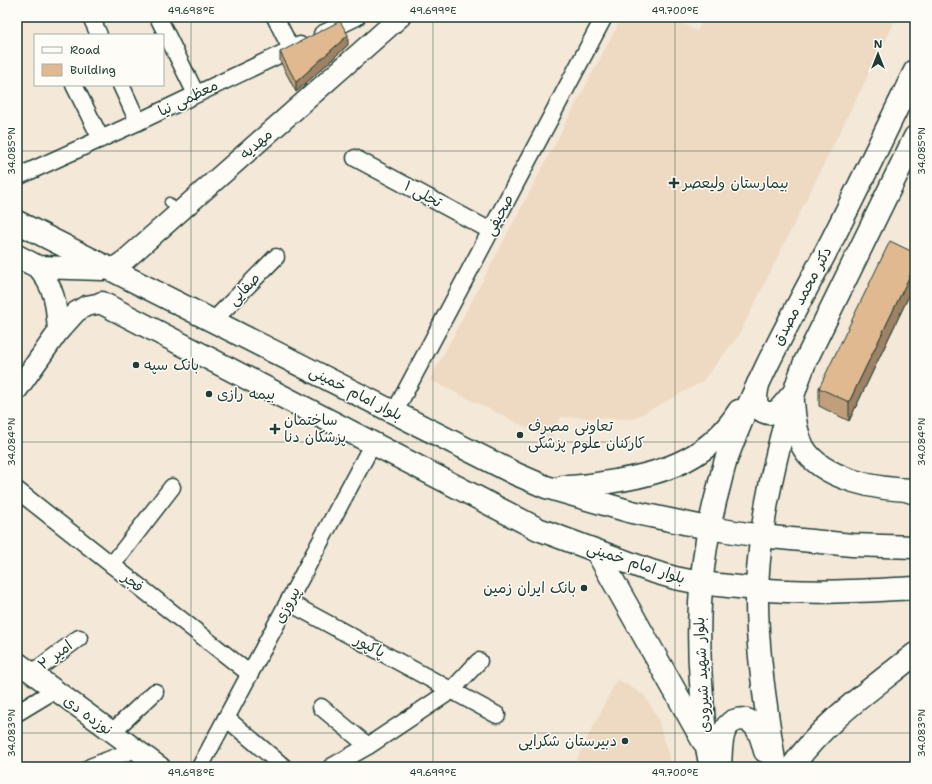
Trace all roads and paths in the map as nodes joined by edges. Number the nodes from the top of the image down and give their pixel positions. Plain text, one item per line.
1 (91, 17) edge
2 (158, 17) edge
3 (275, 17) edge
4 (357, 17) edge
5 (400, 17) edge
6 (604, 17) edge
7 (99, 34) edge
8 (291, 49) junction
9 (915, 71) edge
10 (74, 86) edge
11 (121, 86) edge
12 (196, 94) junction
13 (138, 122) junction
14 (915, 137) edge
15 (100, 139) junction
16 (355, 158) dead end
17 (19, 172) edge
18 (17, 222) edge
19 (491, 230) junction
20 (17, 256) edge
21 (276, 257) dead end
22 (38, 267) junction
23 (111, 270) junction
24 (102, 303) joint
25 (213, 321) junction
26 (58, 332) junction
27 (758, 382) junction
28 (17, 390) edge
29 (792, 395) junction
30 (394, 413) junction
31 (373, 443) junction
32 (172, 487) dead end
33 (546, 487) junction
34 (17, 490) edge
35 (913, 490) edge
36 (708, 528) junction
37 (761, 536) junction
38 (915, 547) edge
39 (597, 552) junction
40 (112, 565) junction
41 (700, 583) junction
42 (915, 588) edge
43 (757, 589) junction
44 (288, 602) junction
45 (79, 638) dead end
46 (915, 654) edge
47 (479, 661) dead end
48 (24, 668) edge
49 (250, 674) junction
50 (55, 690) junction
51 (452, 690) junction
52 (155, 692) dead end
53 (320, 707) dead end
54 (17, 713) edge
55 (497, 715) dead end
56 (226, 718) junction
57 (112, 732) junction
58 (368, 746) junction
59 (136, 750) junction
60 (709, 758) edge
61 (90, 767) edge
62 (160, 767) edge
63 (200, 767) edge
64 (284, 767) edge
65 (331, 767) edge
66 (720, 767) edge
67 (771, 767) edge
68 (774, 767) edge
69 (792, 767) edge

1 - 7 street
2 - 12 street
3 - 8 street
4 - 8 street, معظمی نیا
5 - 23 street, مهدیه
6 - 19 street, صحیفی
8 - 12 street, معظمی نیا
9 - 27 main road, دکتر محمد مصدق
10 - 15 street
11 - 13 street
12 - 13 street, معظمی نیا
13 - 15 street, معظمی نیا
14 - 29 main road, دکتر محمد مصدق
15 - 17 street, معظمی نیا
16 - 19 street, تجلی ١
18 - 23 main road, بلوار امام خمینی
19 - 30 street, صحیفی
20 - 22 main road
21 - 25 street, صفایی
22 - 23 main road
22 - 26 street
23 - 25 main road, بلوار امام خمینی
24 - 26 street
24 - 31 main road, بلوار امام خمینی
25 - 30 main road, بلوار امام خمینی
26 - 28 street
27 - 29 main road
27 - 33 main road
27 - 36 main road, دکتر محمد مصدق
29 - 35 main road
29 - 37 main road, دکتر محمد مصدق
30 - 33 main road, بلوار امام خمینی
31 - 39 main road, بلوار امام خمینی
31 - 44 street, پیروزی
32 - 40 street
33 - 36 main road, بلوار امام خمینی
34 - 40 street, فجر
36 - 37 main road, بلوار امام خمینی
36 - 41 main road, بلوار شهید شیرودی
37 - 38 main road, بلوار امام خمینی
37 - 43 main road, دکتر محمد مصدق
39 - 41 main road, بلوار امام خمینی
39 - 60 main road
40 - 49 street, فجر
41 - 43 main road, بلوار امام خمینی
41 - 60 main road, بلوار شهید شیرودی
42 - 43 main road, بلوار امام خمینی
43 - 68 main road
44 - 49 street, پیروزی
44 - 51 street, پاکپور
45 - 48 street, امیر ۲
46 - 69 main road
47 - 51 street
48 - 50 street, نوزده دی
49 - 56 street, پیروزی
50 - 54 street
50 - 57 street, نوزده دی
51 - 55 street, پاکپور
51 - 58 street
52 - 57 street
53 - 58 street
56 - 63 street, پیروزی
56 - 64 street
57 - 59 street, نوزده دی
58 - 65 street
59 - 61 street
59 - 62 street, نوزده دی
66 - 67 main road

